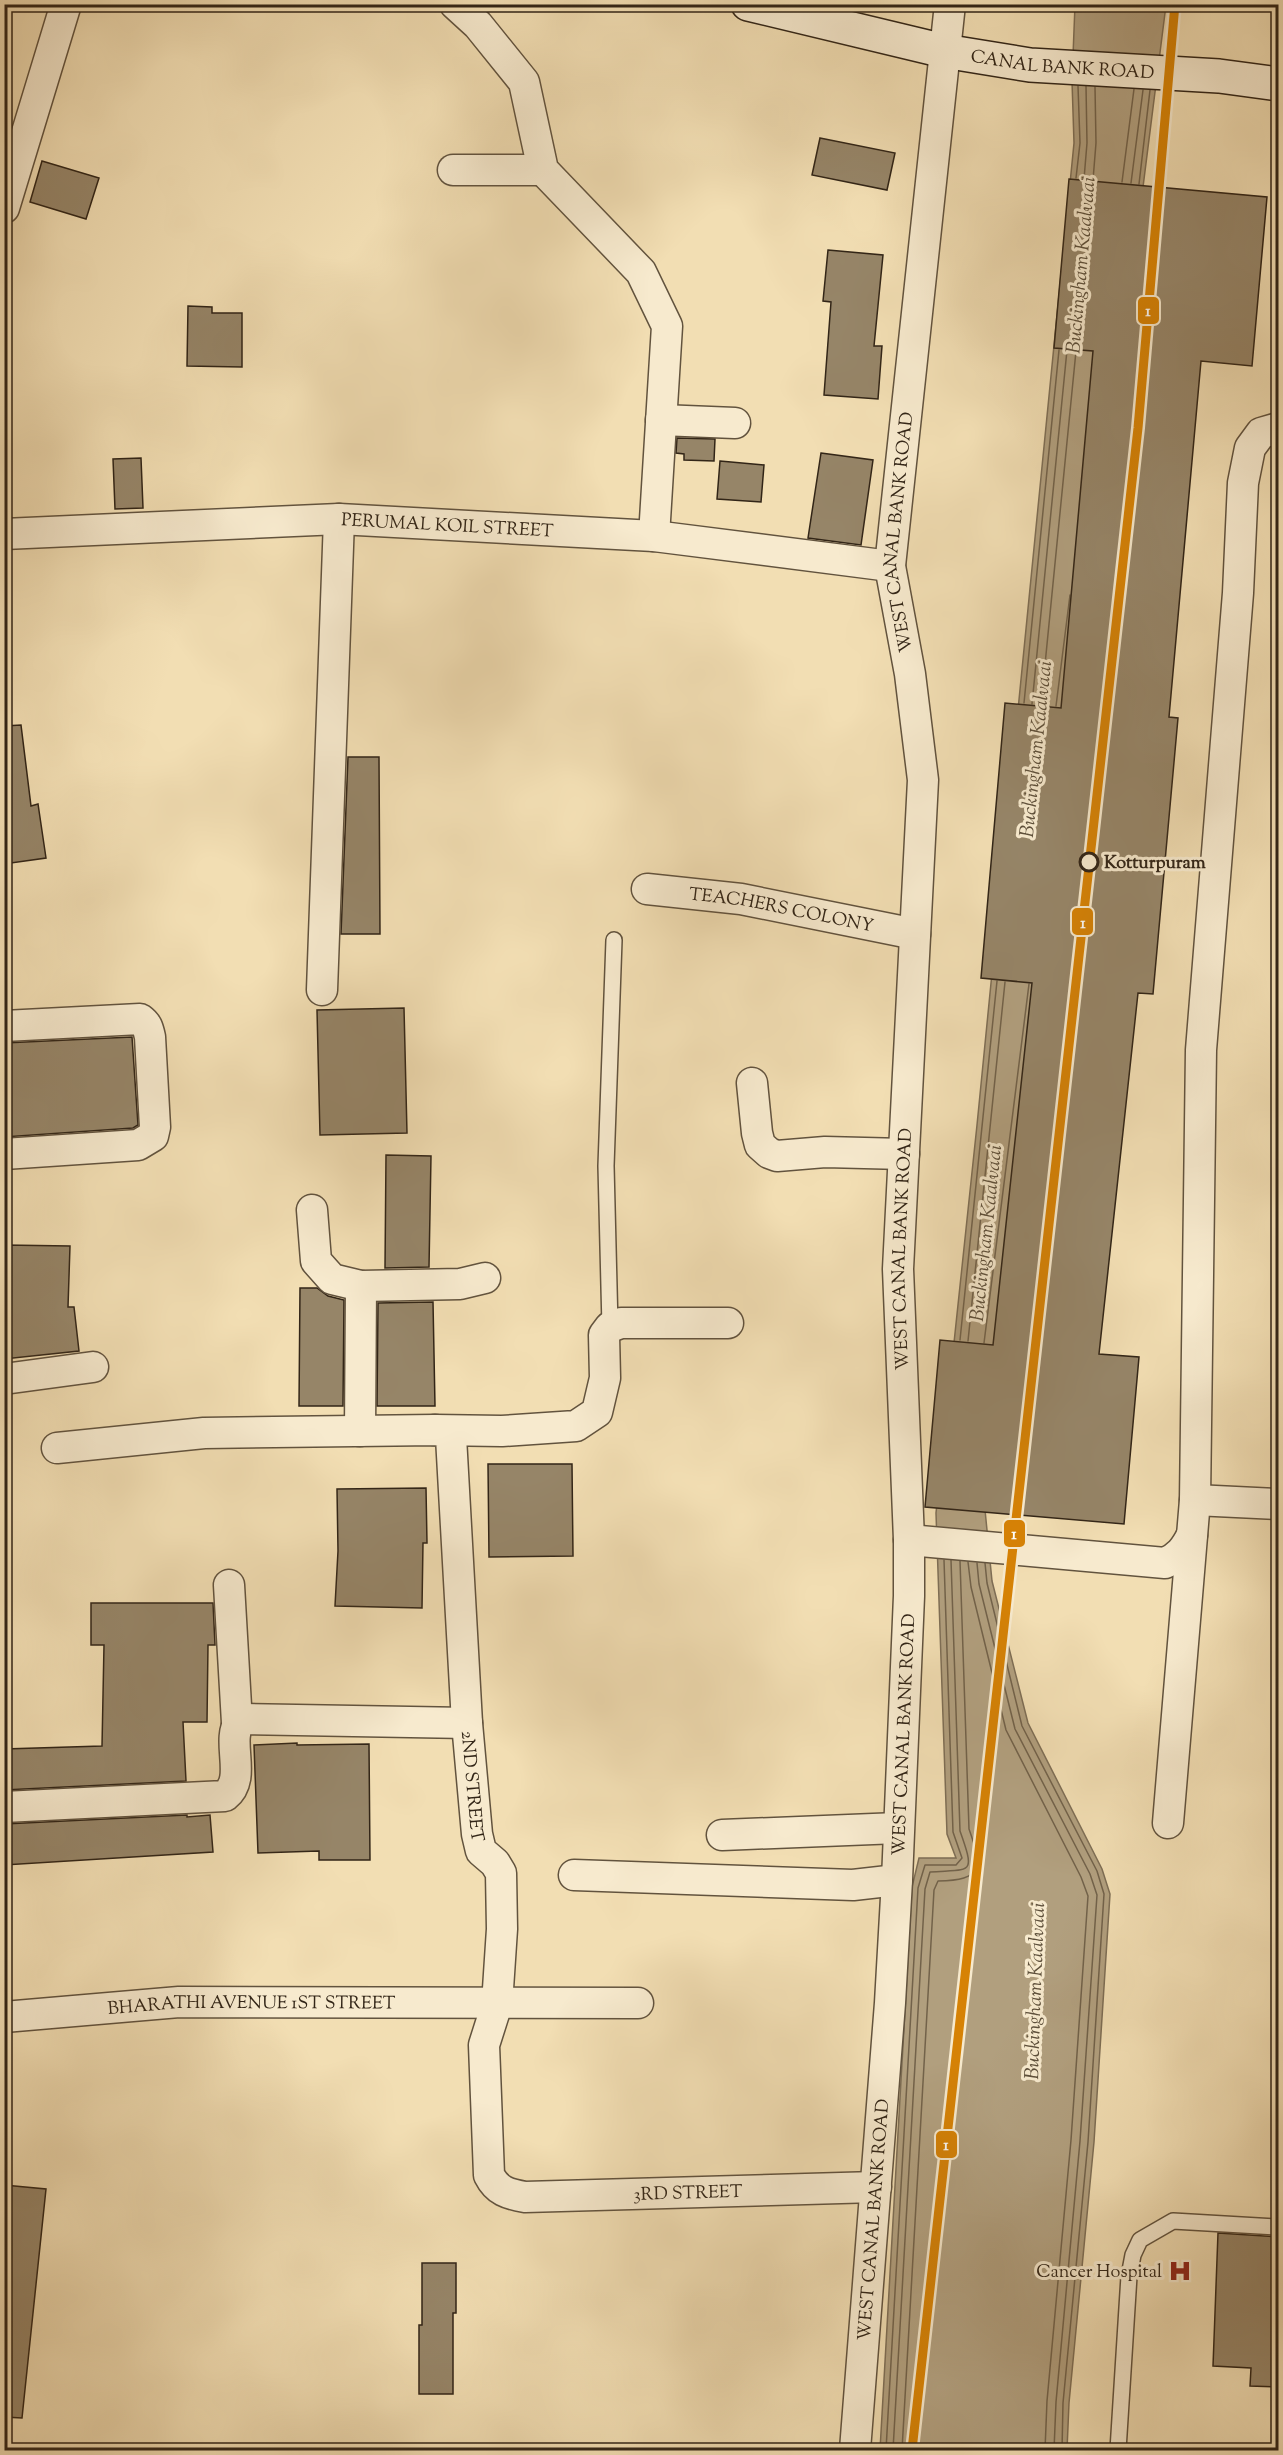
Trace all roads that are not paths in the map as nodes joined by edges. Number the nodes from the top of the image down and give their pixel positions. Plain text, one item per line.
1 (66, 4) edge
2 (455, 4) edge
3 (748, 4) edge
4 (950, 4) edge
5 (944, 51) junction
6 (1278, 84) edge
7 (453, 170) dead end
8 (543, 170) junction
9 (4, 208) edge
10 (661, 420) junction
11 (735, 423) dead end
12 (1278, 428) edge
13 (339, 519) junction
14 (4, 534) edge
15 (654, 536) junction
16 (890, 566) junction
17 (648, 889) dead end
18 (915, 934) junction
19 (614, 940) dead end
20 (322, 990) dead end
21 (4, 1026) edge
22 (752, 1083) dead end
23 (4, 1154) edge
24 (903, 1154) junction
25 (312, 1210) dead end
26 (485, 1278) dead end
27 (361, 1287) junction
28 (728, 1323) dead end
29 (610, 1327) junction
30 (93, 1367) dead end
31 (4, 1379) edge
32 (360, 1431) junction
33 (443, 1433) junction
34 (57, 1448) dead end
35 (1195, 1500) junction
36 (1278, 1504) edge
37 (1192, 1535) junction
38 (919, 1542) junction
39 (230, 1585) dead end
40 (237, 1723) junction
41 (466, 1723) junction
42 (4, 1807) edge
43 (1168, 1823) dead end
44 (898, 1828) junction
45 (722, 1835) dead end
46 (574, 1875) dead end
47 (897, 1880) junction
48 (638, 2003) dead end
49 (497, 2004) junction
50 (4, 2017) edge
51 (876, 2187) junction
52 (502, 2192) joint
53 (1278, 2227) edge
54 (855, 2451) edge
55 (1118, 2451) edge

1 - 9 street
2 - 8 street
3 - 5 street, CANAL BANK ROAD
4 - 5 street, WEST CANAL BANK ROAD
5 - 6 street, CANAL BANK ROAD
5 - 16 street, WEST CANAL BANK ROAD
7 - 8 street
8 - 10 street
10 - 11 street
10 - 15 street
12 - 35 street
13 - 14 street, PERUMAL KOIL STREET
13 - 15 street, PERUMAL KOIL STREET
13 - 20 street
15 - 16 street, PERUMAL KOIL STREET
16 - 18 street, WEST CANAL BANK ROAD
17 - 18 street, TEACHERS COLONY
18 - 24 street, WEST CANAL BANK ROAD
19 - 29 lane
21 - 23 street
22 - 24 street
24 - 38 street, WEST CANAL BANK ROAD
25 - 27 street
26 - 27 street
27 - 32 street
28 - 29 street
29 - 33 street
30 - 31 street
32 - 33 street
32 - 34 street
33 - 41 street, 2ND STREET
35 - 36 street
35 - 37 street
37 - 38 street
37 - 43 street
38 - 44 street, WEST CANAL BANK ROAD
39 - 40 street
40 - 41 street
40 - 42 street
41 - 49 street, 2ND STREET
44 - 45 street
44 - 47 street, WEST CANAL BANK ROAD
46 - 47 street
47 - 51 street, WEST CANAL BANK ROAD
48 - 49 street, BHARATHI AVENUE 1ST STREET
49 - 50 street, BHARATHI AVENUE 1ST STREET
49 - 52 street, 2ND STREET
51 - 52 street, 3RD STREET
51 - 54 street, WEST CANAL BANK ROAD
53 - 55 lane

